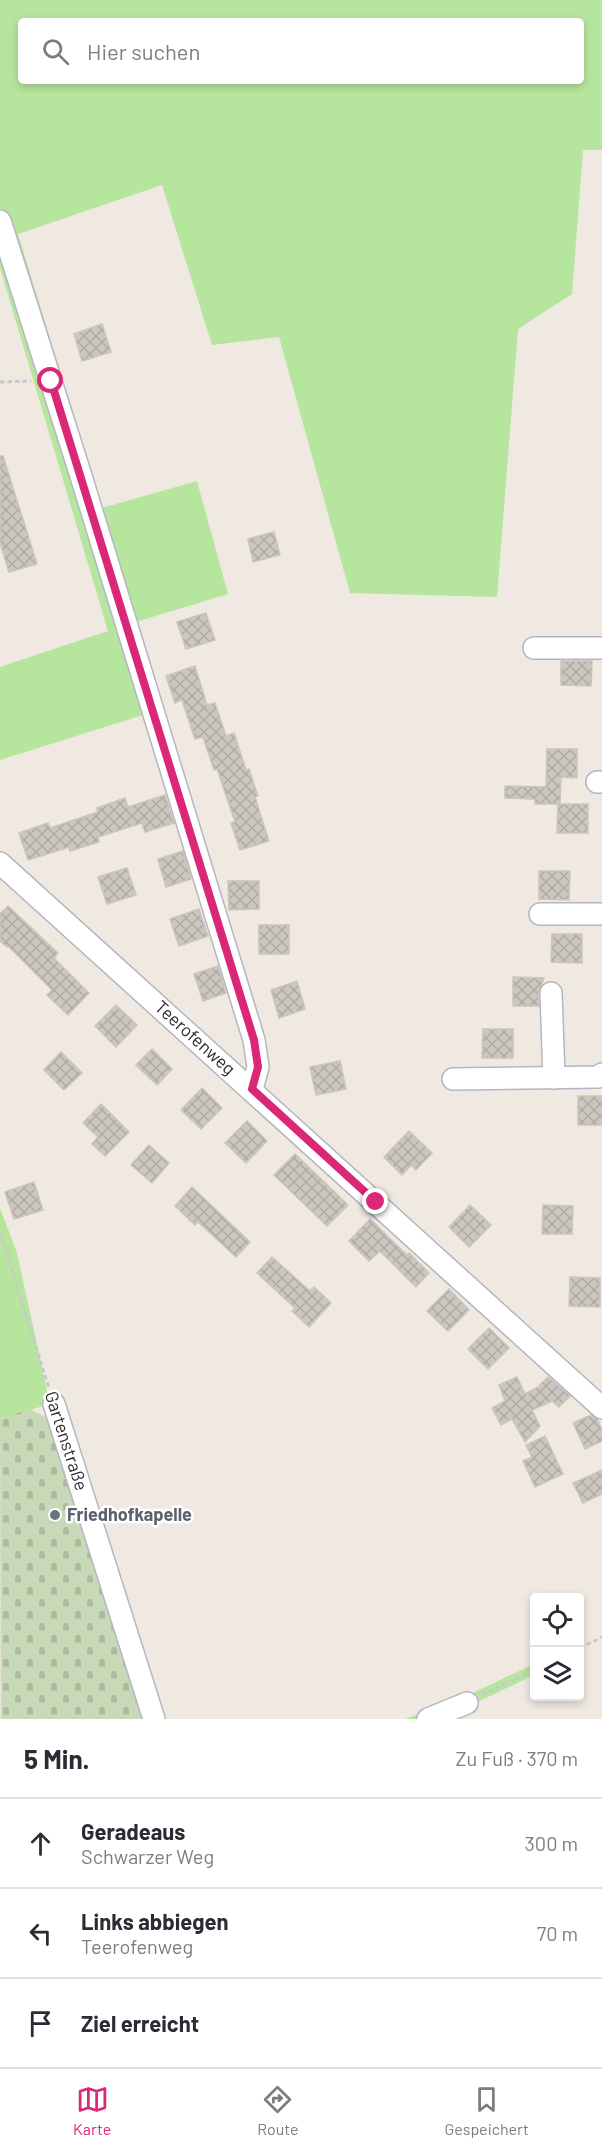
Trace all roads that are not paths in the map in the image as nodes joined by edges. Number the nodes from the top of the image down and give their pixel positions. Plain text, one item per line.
1 (0, 222) edge
2 (534, 648) dead end
3 (602, 648) edge
4 (1, 864) edge
5 (540, 914) dead end
6 (602, 914) edge
7 (551, 993) dead end
8 (602, 1074) edge
9 (554, 1078) junction
10 (453, 1079) dead end
11 (252, 1089) junction
12 (54, 1404) road end
13 (602, 1408) edge
14 (467, 1703) road end
15 (154, 1719) edge
16 (428, 1719) edge

1 - 11 street
2 - 3 street
4 - 11 street, Teerofenweg
5 - 6 street
7 - 9 street
8 - 9 street
9 - 10 street
11 - 13 street, Teerofenweg
12 - 15 street, Gartenstraße
14 - 16 street

